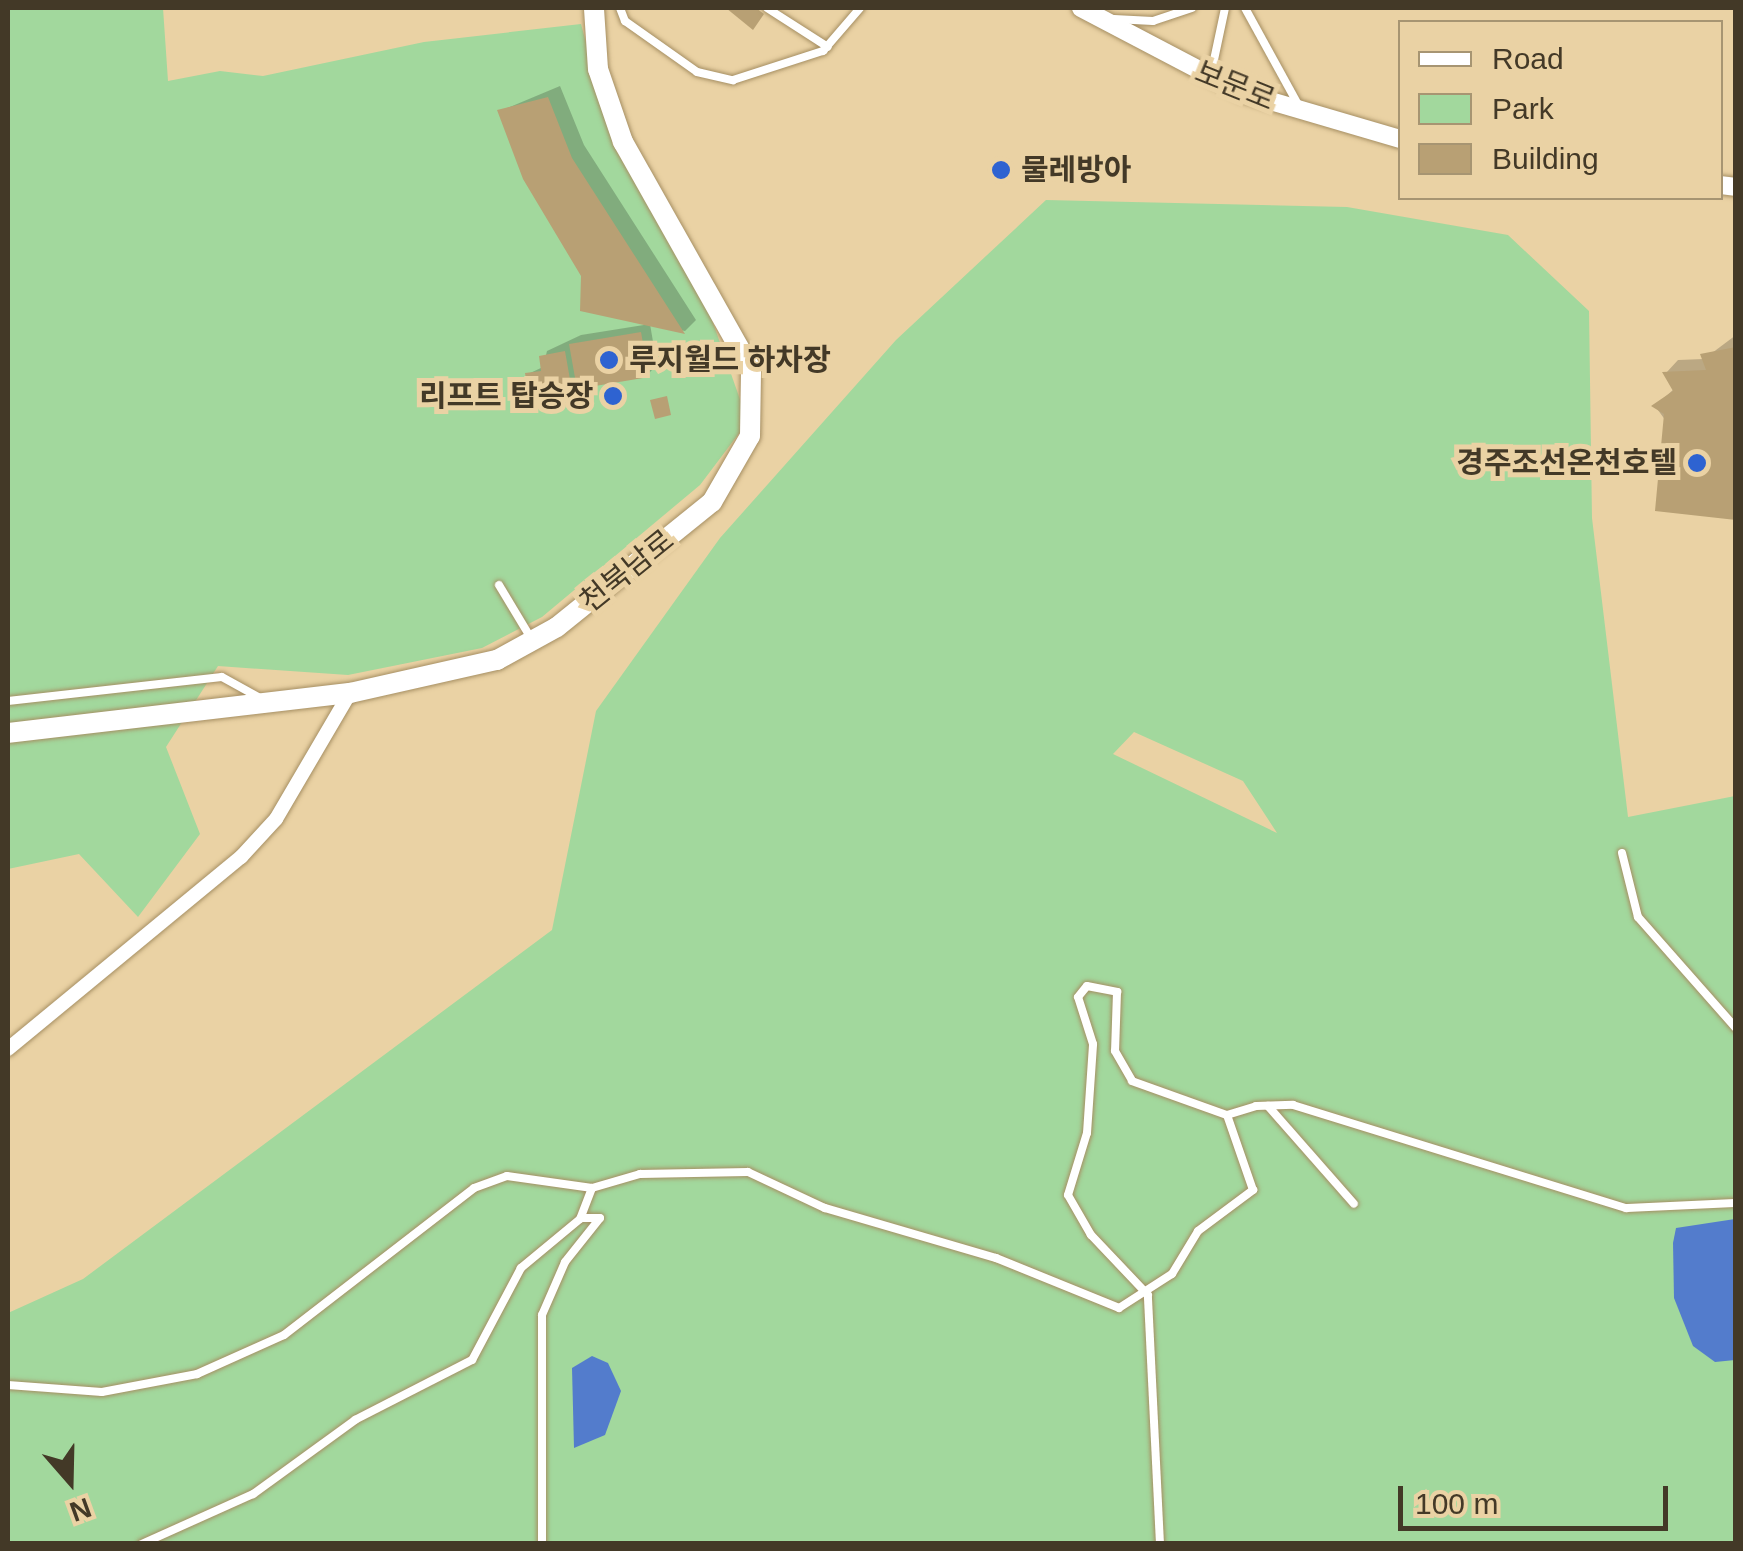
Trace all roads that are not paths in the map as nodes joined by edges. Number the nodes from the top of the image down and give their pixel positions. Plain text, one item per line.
1 (594, 8) edge
2 (620, 8) edge
3 (767, 8) edge
4 (860, 8) edge
5 (1192, 8) edge
6 (1225, 8) edge
7 (1245, 8) edge
8 (1089, 13) edge
9 (828, 47) junction
10 (1210, 78) junction
11 (1302, 112) junction
12 (1398, 138) edge
13 (499, 585) dead end
14 (532, 640) junction
15 (350, 693) junction
16 (8, 701) edge
17 (270, 704) junction
18 (8, 733) edge
19 (1622, 853) dead end
20 (1736, 1028) edge
21 (8, 1049) edge
22 (1268, 1106) junction
23 (1227, 1115) junction
24 (592, 1188) junction
25 (1736, 1203) edge
26 (1354, 1204) dead end
27 (580, 1219) junction
28 (1148, 1295) junction
29 (8, 1386) edge
30 (142, 1544) edge
31 (542, 1544) edge
32 (1160, 1544) edge

1 - 14 main road, 천북남로
2 - 9 lane
3 - 9 lane
4 - 9 lane
5 - 8 lane
6 - 10 lane
7 - 11 lane
8 - 10 street, 보문로
10 - 11 street, 보문로
11 - 12 street, 보문로
13 - 14 lane
14 - 15 main road, 천북남로
15 - 17 main road, 천북남로
15 - 21 street
16 - 17 lane
17 - 18 main road, 천북남로
19 - 20 lane
22 - 23 lane
22 - 25 lane
22 - 26 lane
23 - 28 lane
23 - 28 lane
24 - 27 lane
24 - 28 lane
24 - 29 lane
27 - 30 lane
27 - 31 lane
28 - 32 lane

